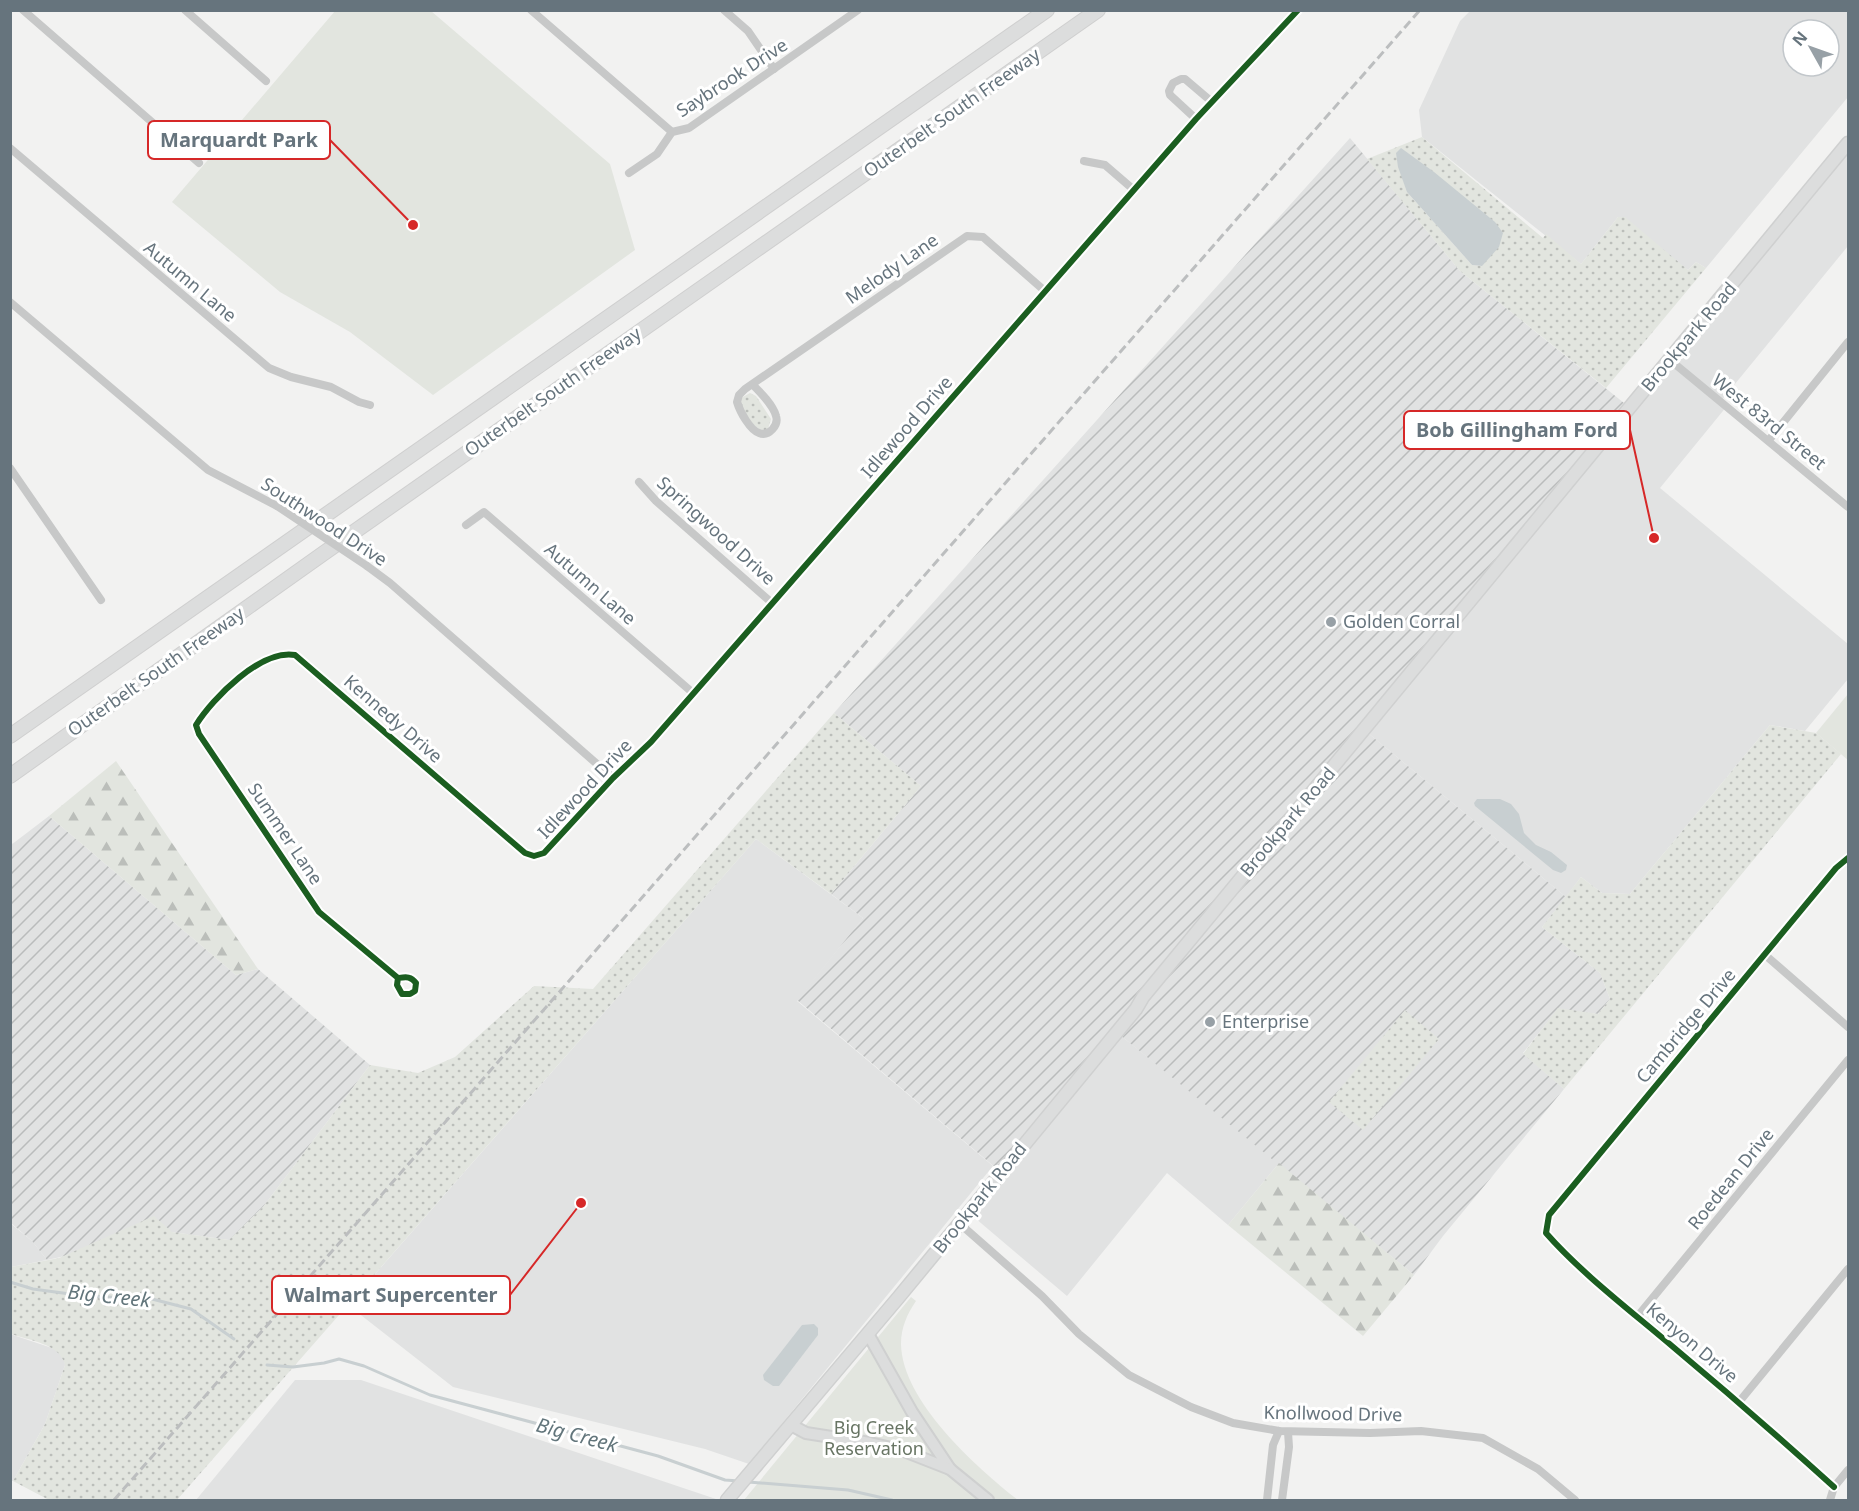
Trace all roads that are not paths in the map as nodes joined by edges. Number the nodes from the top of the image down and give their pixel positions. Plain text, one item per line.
1 (22, 10) edge
2 (185, 10) edge
3 (531, 10) edge
4 (724, 10) edge
5 (858, 10) edge
6 (1047, 10) edge
7 (1098, 10) edge
8 (1298, 10) edge
9 (774, 69) junction
10 (266, 81) dead end
11 (1212, 102) junction
12 (1196, 119) junction
13 (672, 132) junction
14 (1848, 143) edge
15 (10, 148) edge
16 (1084, 161) dead end
17 (200, 163) dead end
18 (629, 173) dead end
19 (1134, 190) junction
20 (1046, 292) junction
21 (10, 302) edge
22 (1848, 342) edge
23 (1670, 360) junction
24 (753, 385) junction
25 (370, 405) dead end
26 (1769, 440) junction
27 (10, 468) edge
28 (639, 482) dead end
29 (1848, 507) edge
30 (466, 525) dead end
31 (100, 600) dead end
32 (772, 603) junction
33 (225, 689) joint
34 (693, 693) junction
35 (10, 736) edge
36 (10, 776) edge
37 (613, 778) junction
38 (534, 856) joint
39 (1848, 858) edge
40 (1764, 954) junction
41 (398, 978) dead end
42 (1848, 1027) edge
43 (1848, 1060) edge
44 (1549, 1215) joint
45 (959, 1224) junction
46 (1848, 1269) edge
47 (1637, 1317) junction
48 (868, 1334) junction
49 (1739, 1402) junction
50 (791, 1425) junction
51 (1279, 1431) junction
52 (1288, 1432) junction
53 (950, 1469) junction
54 (1848, 1470) edge
55 (1834, 1487) junction
56 (1269, 1488) junction
57 (1284, 1489) junction
58 (727, 1500) edge
59 (988, 1500) edge
60 (1267, 1500) edge
61 (1282, 1500) edge
62 (1575, 1500) edge
63 (1830, 1500) edge

1 - 17 street
2 - 10 street
3 - 13 street
4 - 9 street
5 - 9 street, Saybrook Drive
6 - 35 highway, Outerbelt South Freeway
7 - 36 highway, Outerbelt South Freeway
8 - 11 street, Idlewood Drive
9 - 13 street, Saybrook Drive
11 - 12 street, Idlewood Drive
11 - 12 street
12 - 19 street, Idlewood Drive
13 - 18 street, Saybrook Drive
14 - 23 main road, Brookpark Road
15 - 25 street, Autumn Lane
16 - 19 street
19 - 20 street, Idlewood Drive
20 - 24 street, Melody Lane
20 - 32 street, Idlewood Drive
21 - 37 street, Southwood Drive, bridge
22 - 26 street
23 - 26 street, West 83rd Street
23 - 45 main road, Brookpark Road
24 - 24 street, Melody Lane
26 - 29 street, West 83rd Street
27 - 31 street
28 - 32 street, Springwood Drive
30 - 34 street, Autumn Lane
32 - 34 street, Idlewood Drive
33 - 38 street, Kennedy Drive
33 - 41 street, Summer Lane
34 - 37 street, Idlewood Drive
37 - 38 street, Idlewood Drive
39 - 40 street, Cambridge Drive
40 - 42 street
40 - 44 street, Cambridge Drive
43 - 47 street, Roedean Drive
44 - 47 street, Kenyon Drive
45 - 48 main road, Brookpark Road
45 - 51 street, Knollwood Drive
46 - 49 street
47 - 49 street, Kenyon Drive
48 - 50 main road, Brookpark Road
48 - 53 street
49 - 55 street, Kenyon Drive
50 - 53 street
50 - 58 main road, Brookpark Road
51 - 52 street, Knollwood Drive
51 - 56 street
52 - 57 street
52 - 62 street, Knollwood Drive
53 - 59 street
54 - 55 street
55 - 63 street
56 - 57 street
56 - 60 street
57 - 61 street

